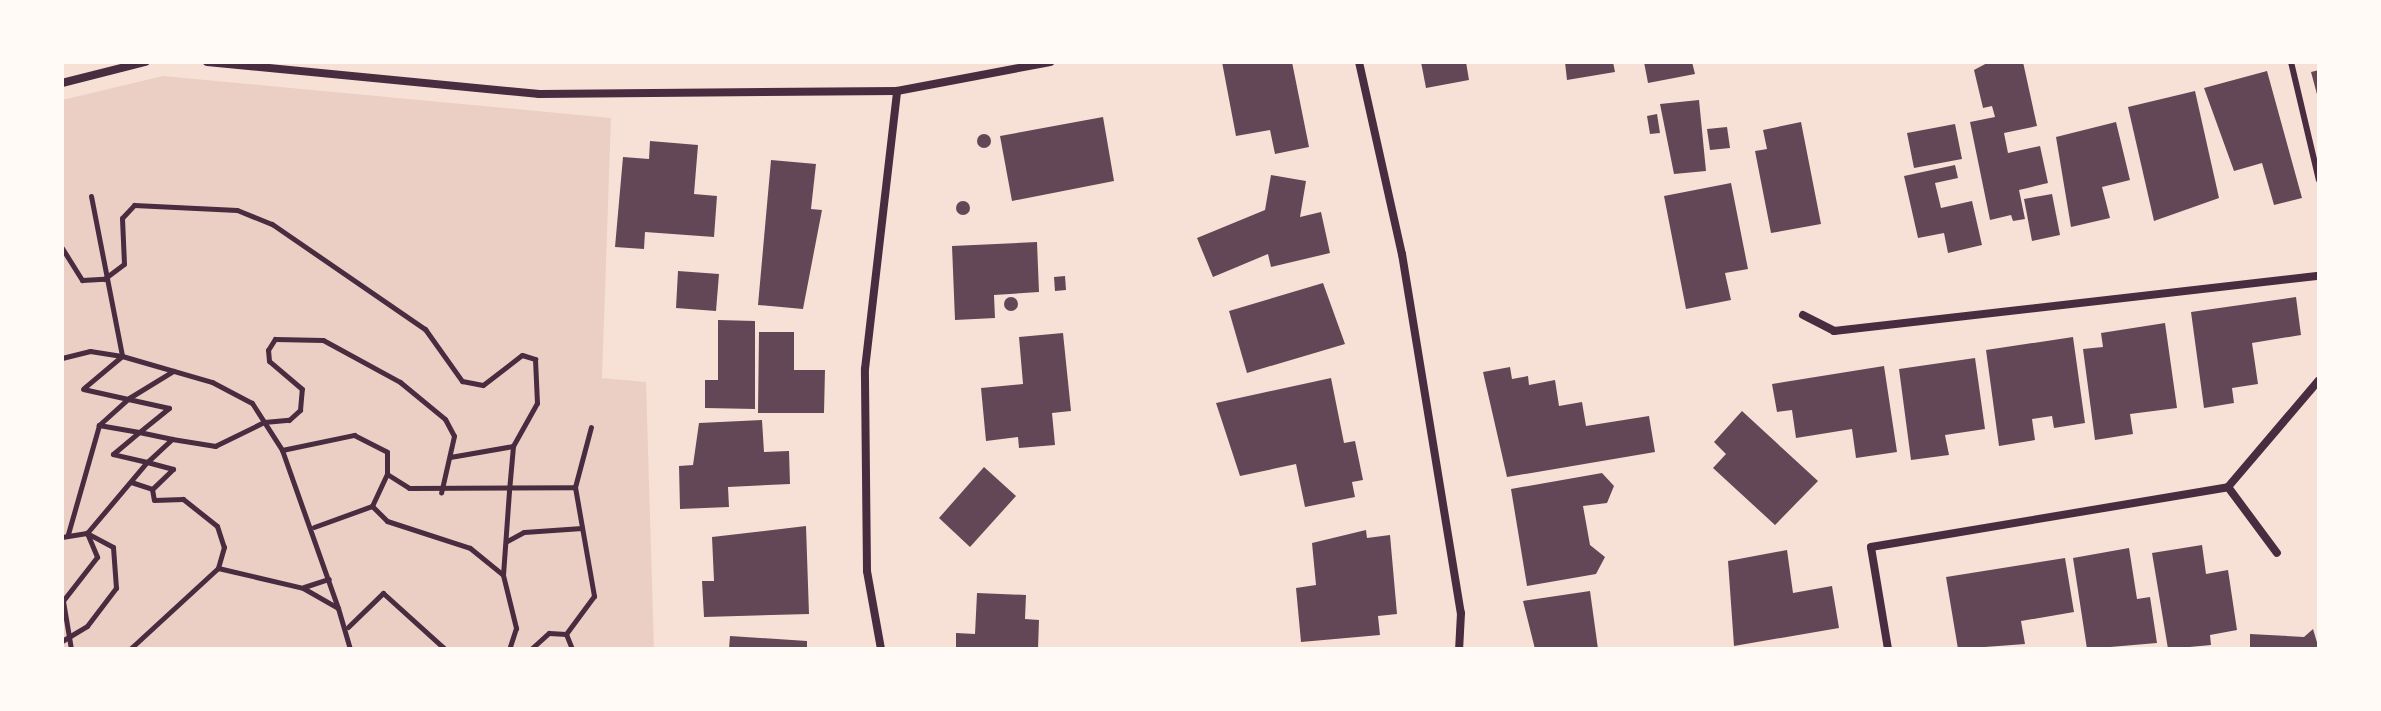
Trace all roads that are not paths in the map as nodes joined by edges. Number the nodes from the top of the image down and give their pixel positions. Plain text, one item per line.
1 (145, 62) edge
2 (207, 62) edge
3 (1050, 62) edge
4 (1359, 62) edge
5 (2291, 62) edge
6 (62, 83) edge
7 (897, 91) junction
8 (2319, 180) edge
9 (2319, 276) edge
10 (1803, 315) dead end
11 (2319, 380) edge
12 (2228, 487) junction
13 (2277, 553) dead end
14 (881, 649) edge
15 (1459, 649) edge
16 (1888, 649) edge

1 - 6 street
2 - 7 street
3 - 7 street
4 - 15 street
5 - 8 lane
7 - 14 street
9 - 10 street
11 - 12 street
12 - 13 street
12 - 16 street

